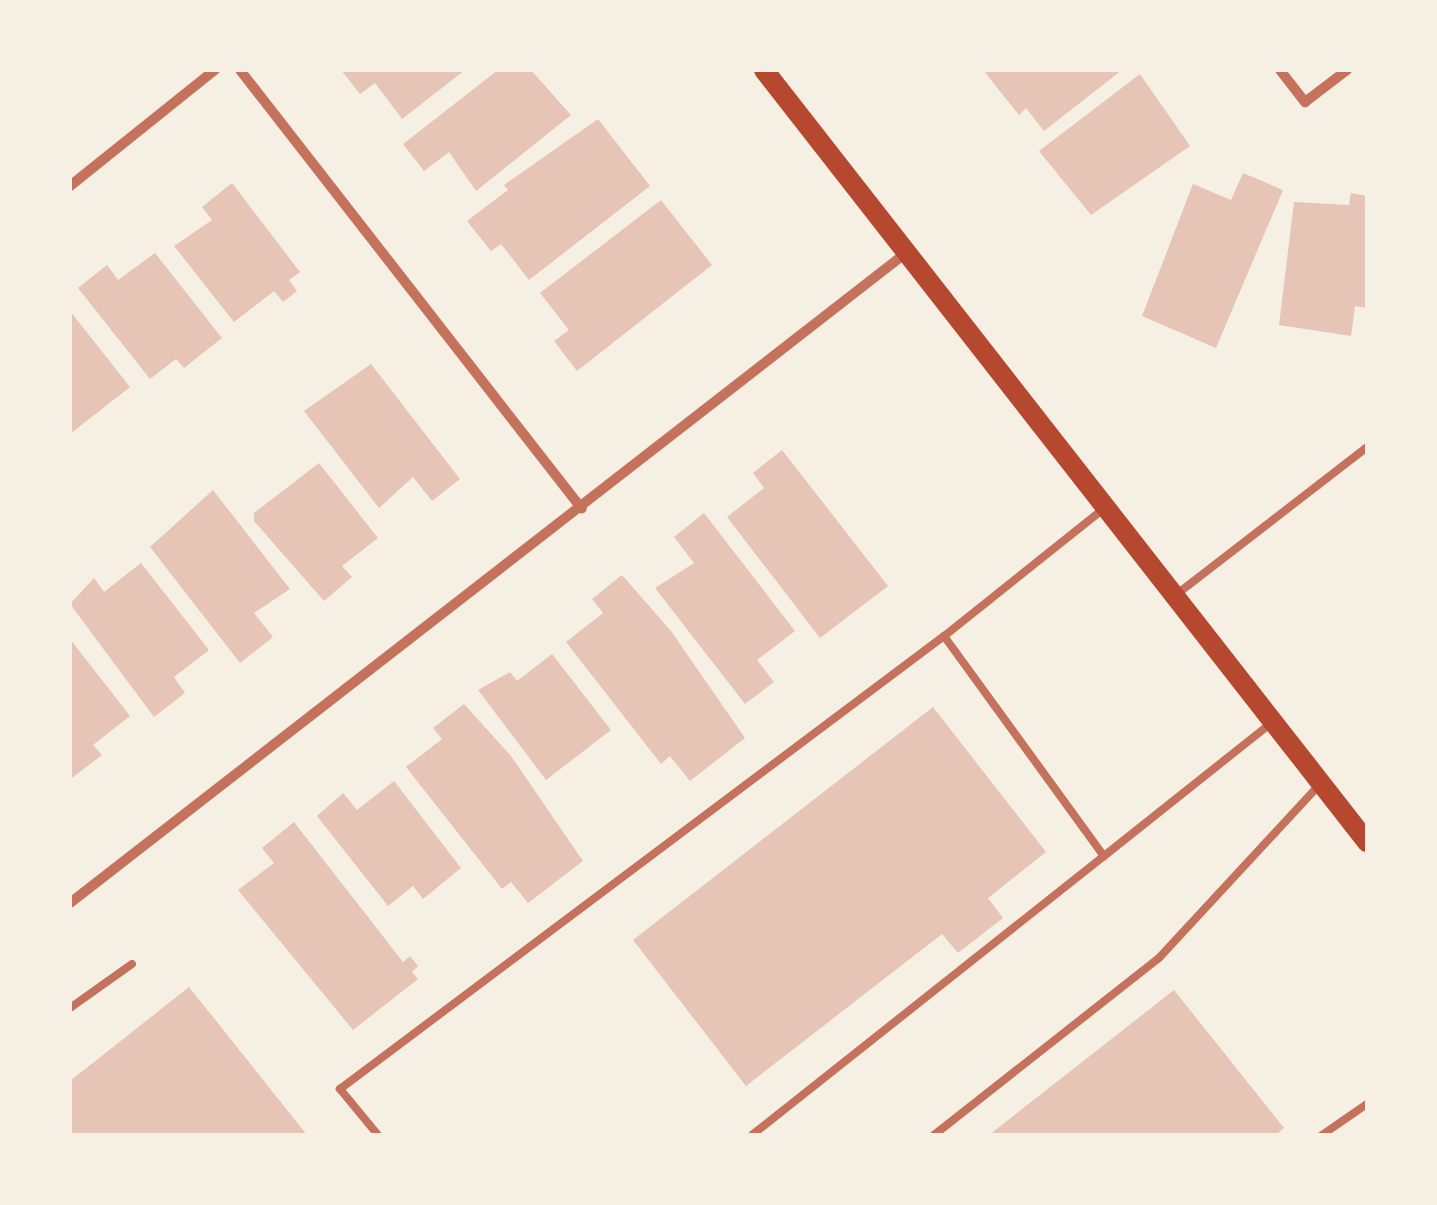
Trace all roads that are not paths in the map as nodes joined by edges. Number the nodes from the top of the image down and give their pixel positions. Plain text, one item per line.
1 (214, 70) edge
2 (240, 70) edge
3 (764, 70) edge
4 (1280, 70) edge
5 (1347, 70) edge
6 (70, 186) edge
7 (907, 252) junction
8 (1367, 447) edge
9 (1106, 507) junction
10 (582, 509) junction
11 (1175, 596) junction
12 (944, 636) junction
13 (1273, 721) junction
14 (1321, 783) junction
15 (1367, 842) edge
16 (1104, 856) junction
17 (70, 902) edge
18 (132, 964) dead end
19 (70, 1008) edge
20 (1367, 1104) edge
21 (378, 1135) edge
22 (752, 1135) edge
23 (934, 1135) edge
24 (1322, 1135) edge

1 - 6 street
2 - 10 street
3 - 7 main road
4 - 5 street
7 - 9 main road
7 - 10 street
8 - 11 lane
9 - 11 main road
9 - 12 lane
10 - 17 street
11 - 13 main road
12 - 16 lane
12 - 21 lane
13 - 14 main road
13 - 16 lane
14 - 15 main road
14 - 23 lane
16 - 22 lane
18 - 19 lane
20 - 24 lane

